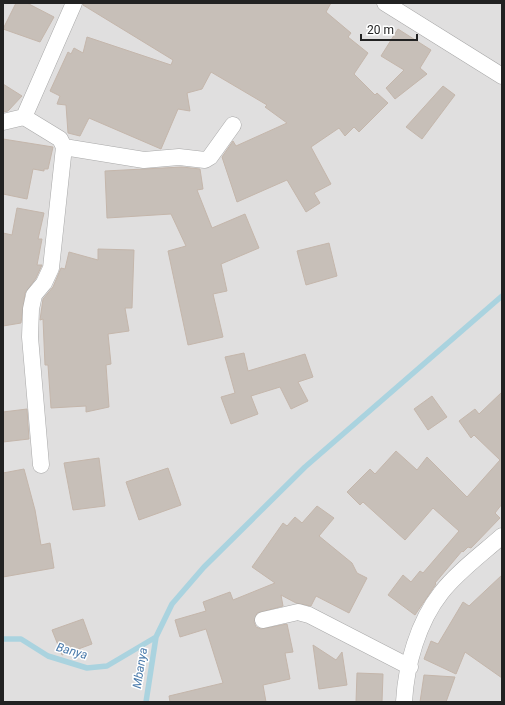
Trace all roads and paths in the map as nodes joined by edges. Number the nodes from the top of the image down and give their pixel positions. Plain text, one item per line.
1 (74, 3) edge
2 (385, 3) edge
3 (502, 76) edge
4 (24, 117) junction
5 (3, 122) edge
6 (233, 125) dead end
7 (64, 147) junction
8 (41, 465) dead end
9 (502, 536) edge
10 (263, 620) dead end
11 (410, 667) junction
12 (404, 702) edge

1 - 4 street
2 - 3 street
4 - 5 street
4 - 7 street
6 - 7 street
7 - 8 street
9 - 11 street
10 - 11 street
11 - 12 street

